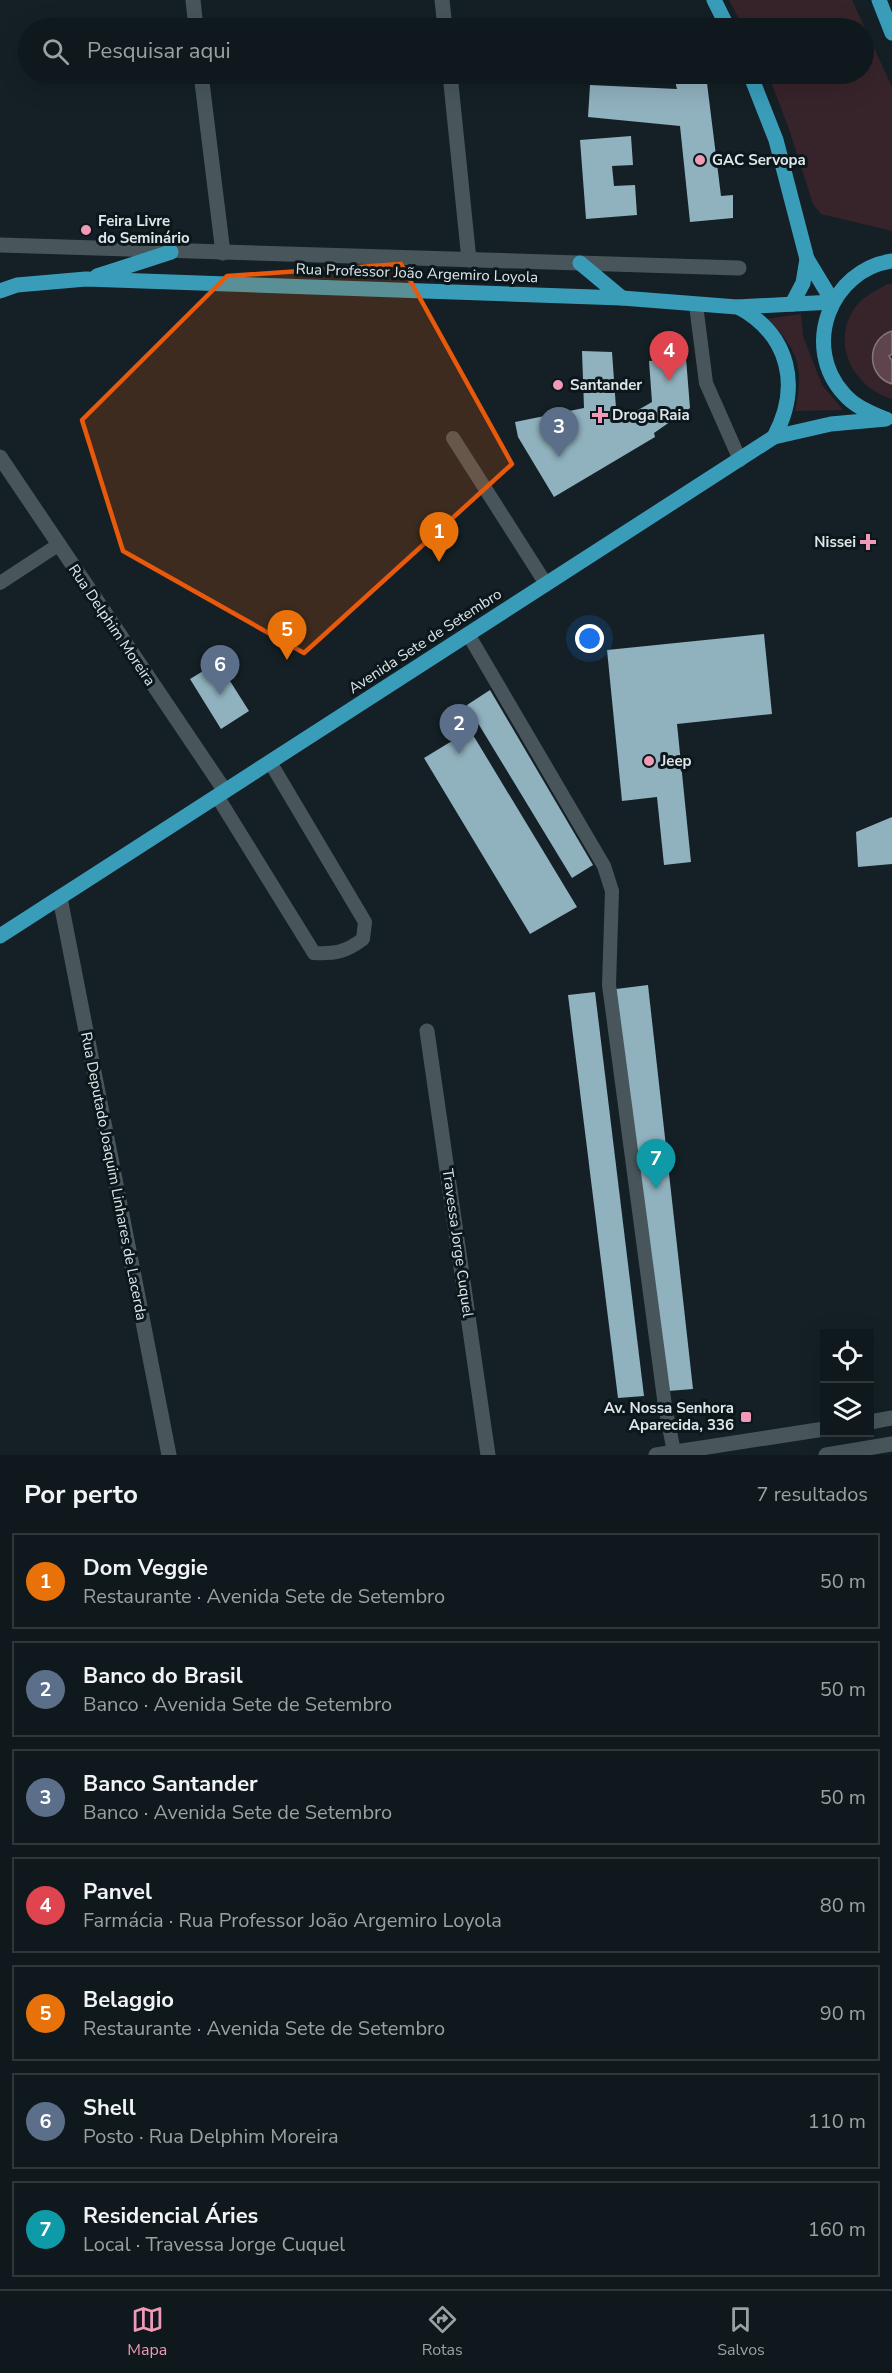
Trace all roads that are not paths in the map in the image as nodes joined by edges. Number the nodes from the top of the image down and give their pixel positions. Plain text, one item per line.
1 (194, 0) edge
2 (442, 0) edge
3 (714, 0) edge
4 (879, 0) edge
5 (195, 18) edge
6 (444, 18) edge
7 (723, 18) edge
8 (892, 33) edge
9 (202, 84) edge
10 (451, 84) edge
11 (754, 84) edge
12 (0, 245) edge
13 (171, 252) junction
14 (223, 253) junction
15 (807, 259) junction
16 (469, 260) junction
17 (892, 261) edge
18 (580, 262) junction
19 (739, 268) dead end
20 (86, 279) junction
21 (0, 291) edge
22 (622, 298) junction
23 (833, 302) junction
24 (792, 304) junction
25 (696, 305) junction
26 (737, 307) junction
27 (890, 422) edge
28 (774, 437) junction
29 (453, 438) dead end
30 (0, 457) edge
31 (740, 459) junction
32 (58, 545) junction
33 (0, 583) edge
34 (546, 584) junction
35 (468, 634) junction
36 (270, 762) junction
37 (221, 794) junction
38 (60, 898) junction
39 (0, 936) edge
40 (427, 1031) dead end
41 (892, 1418) edge
42 (874, 1421) edge
43 (820, 1430) edge
44 (892, 1444) edge
45 (674, 1452) junction
46 (169, 1455) edge
47 (488, 1455) edge
48 (656, 1455) edge
49 (826, 1455) edge

1 - 5 street
2 - 6 street
3 - 7 main road
4 - 8 main road
9 - 14 street
10 - 16 street
11 - 15 main road
12 - 13 street, Rua Professor João Argemiro Loyola
13 - 14 street, Rua Professor João Argemiro Loyola
13 - 20 main road
14 - 16 street, Rua Professor João Argemiro Loyola
15 - 23 main road
15 - 24 main road
16 - 18 street, Rua Professor João Argemiro Loyola
17 - 23 main road
18 - 19 street, Rua Professor João Argemiro Loyola
18 - 22 main road
20 - 21 main road, Rua Professor João Argemiro Loyola
20 - 22 main road, Rua Professor João Argemiro Loyola
22 - 25 main road, Rua Professor João Argemiro Loyola
23 - 24 main road, Rua Professor João Argemiro Loyola
23 - 27 main road
24 - 26 main road, Rua Professor João Argemiro Loyola
25 - 26 main road, Rua Professor João Argemiro Loyola
25 - 31 lane
26 - 28 main road
27 - 28 main road, Avenida Sete de Setembro
28 - 31 main road, Avenida Sete de Setembro
29 - 34 lane
30 - 32 street, Rua Delphim Moreira
31 - 34 main road, Avenida Sete de Setembro
32 - 33 lane
32 - 37 street, Rua Delphim Moreira
34 - 35 main road, Avenida Sete de Setembro
35 - 36 main road, Avenida Sete de Setembro
35 - 45 lane
36 - 37 main road, Avenida Sete de Setembro
36 - 37 lane
37 - 38 main road, Avenida Sete de Setembro
38 - 39 main road, Avenida Sete de Setembro
38 - 46 street, Rua Deputado Joaquim Linhares de Lacerda
40 - 47 street, Travessa Jorge Cuquel
41 - 42 street
43 - 45 street
44 - 49 street
45 - 48 street

